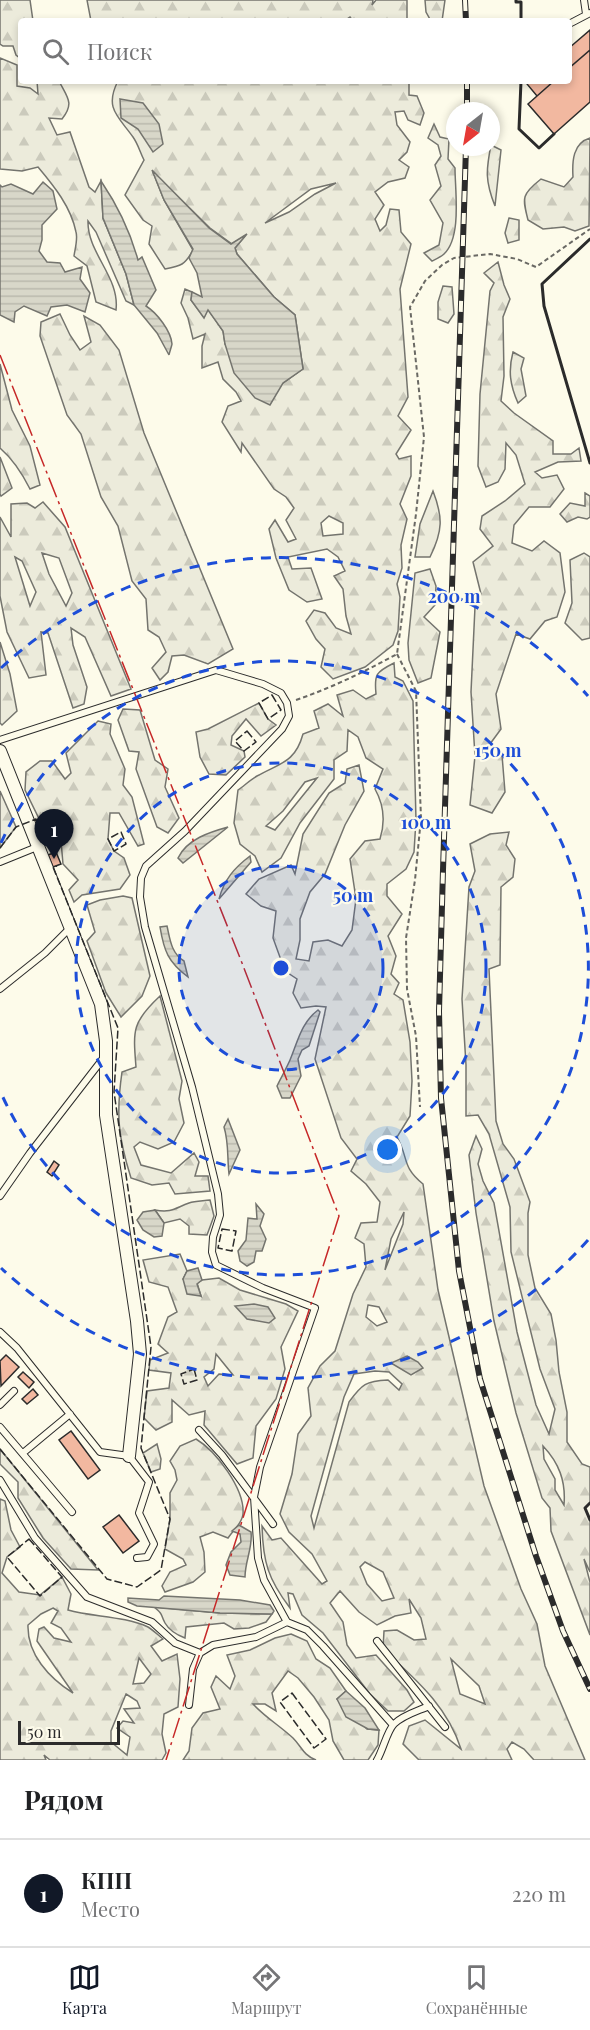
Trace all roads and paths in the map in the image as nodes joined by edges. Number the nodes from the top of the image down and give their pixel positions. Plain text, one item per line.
1 (584, 0) edge
2 (588, 13) edge
3 (572, 22) edge
4 (590, 229) edge
5 (397, 654) junction
6 (287, 703) junction
7 (0, 740) edge
8 (0, 751) edge
9 (37, 847) junction
10 (0, 862) edge
11 (70, 928) junction
12 (0, 989) edge
13 (105, 1056) junction
14 (420, 1107) dead end
15 (0, 1196) edge
16 (0, 1332) edge
17 (14, 1391) dead end
18 (0, 1405) edge
19 (70, 1414) junction
20 (0, 1427) edge
21 (199, 1430) dead end
22 (22, 1453) junction
23 (129, 1456) junction
24 (0, 1480) edge
25 (254, 1497) junction
26 (72, 1512) dead end
27 (273, 1524) dead end
28 (137, 1558) dead end
29 (287, 1622) junction
30 (377, 1641) dead end
31 (200, 1653) junction
32 (189, 1705) dead end
33 (429, 1706) junction
34 (393, 1725) junction
35 (445, 1727) dead end
36 (377, 1760) edge

1 - 2 lane
2 - 3 lane
4 - 5 path
5 - 6 path
5 - 14 path
6 - 7 lane
6 - 25 lane
8 - 9 street
9 - 10 lane
9 - 11 street
11 - 12 lane
11 - 13 street
13 - 15 lane
13 - 23 street
16 - 19 lane
17 - 18 lane
19 - 22 lane
19 - 23 lane
20 - 22 lane
21 - 25 lane
22 - 26 lane
23 - 28 lane
24 - 31 lane
25 - 27 lane
25 - 29 lane
29 - 31 lane
29 - 34 lane
30 - 33 lane
31 - 32 lane
33 - 34 lane
33 - 35 lane
34 - 36 lane

